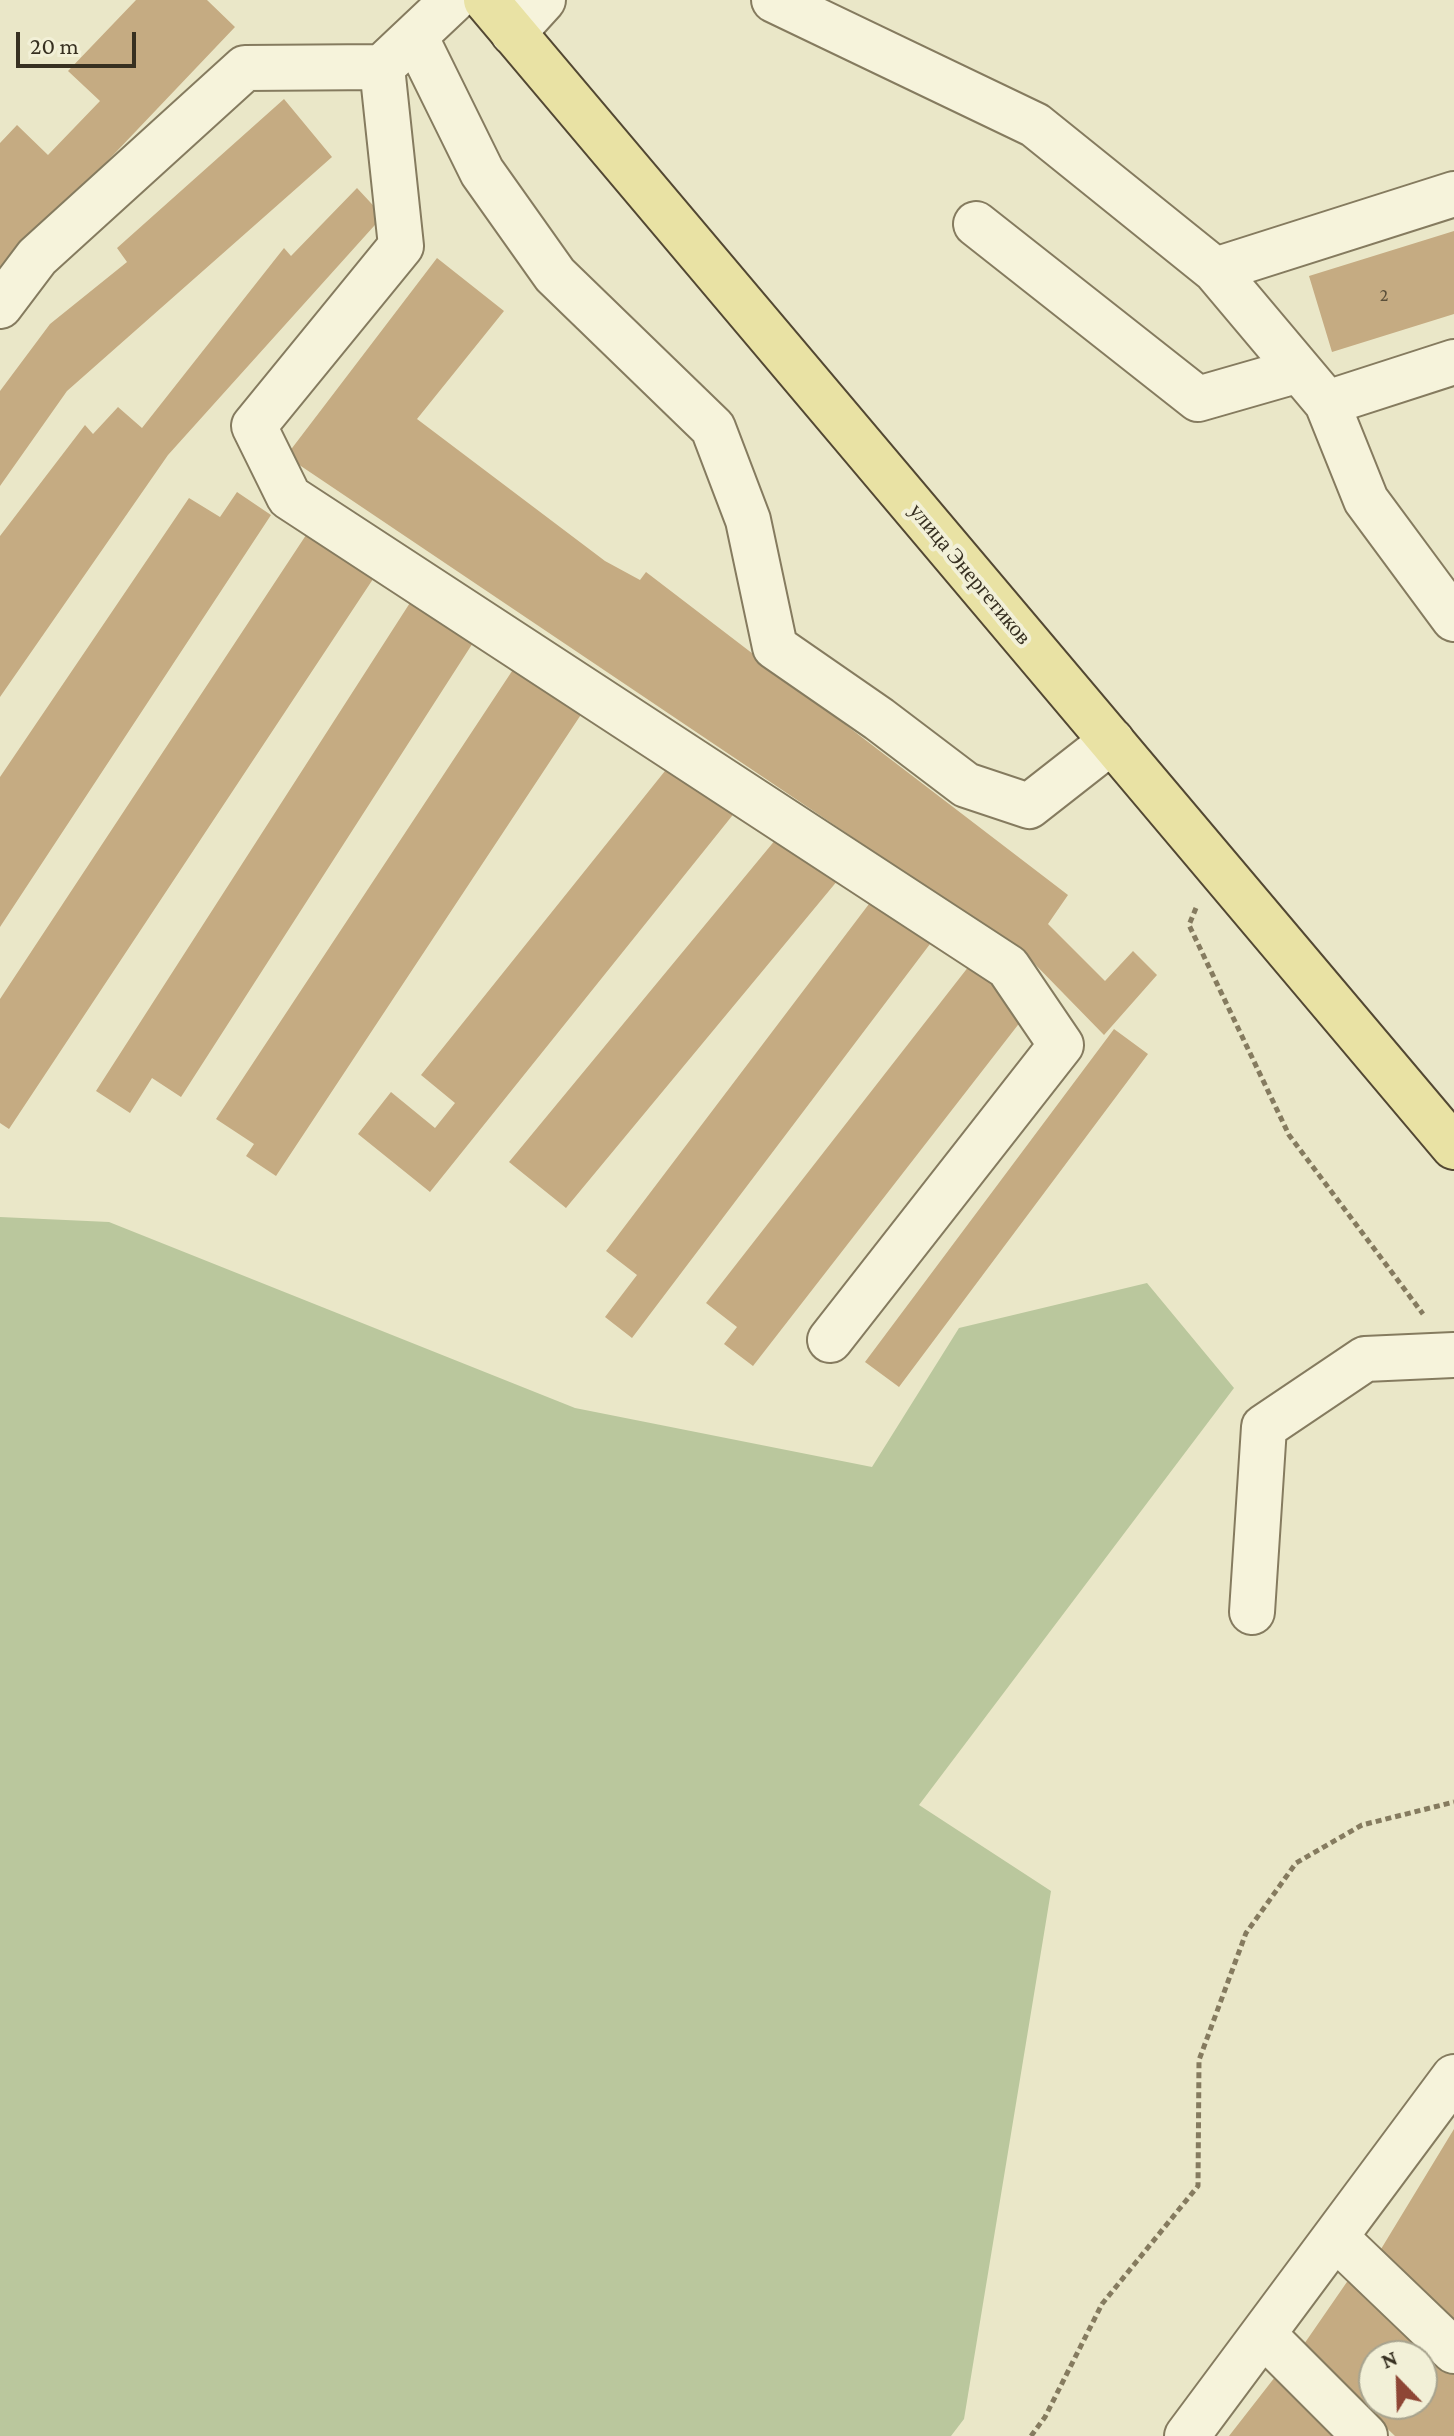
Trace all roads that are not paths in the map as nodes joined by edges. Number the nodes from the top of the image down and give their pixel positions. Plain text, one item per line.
1 (453, 0) edge
2 (486, 0) edge
3 (543, 0) edge
4 (774, 0) edge
5 (513, 33) junction
6 (415, 36) junction
7 (382, 67) junction
8 (1454, 194) edge
9 (976, 224) dead end
10 (1215, 270) junction
11 (0, 306) edge
12 (1454, 362) edge
13 (1299, 370) junction
14 (1327, 403) junction
15 (1454, 619) edge
16 (1112, 741) junction
17 (1454, 1147) edge
18 (830, 1340) dead end
19 (1454, 1355) edge
20 (1252, 1612) dead end
21 (1454, 2077) edge
22 (1335, 2237) junction
23 (1263, 2334) junction
24 (1454, 2351) edge
25 (1199, 2431) edge
26 (1365, 2436) edge

1 - 6 street
2 - 5 main road, улица Энергетиков
3 - 5 street
4 - 10 street
5 - 16 main road, улица Энергетиков
6 - 7 street
6 - 16 street
7 - 11 street
7 - 18 street
8 - 10 street
9 - 13 street
10 - 13 street
12 - 14 street
13 - 14 street
14 - 15 street
16 - 17 main road, улица Энергетиков
19 - 20 street
21 - 22 street
22 - 23 street
22 - 24 street
23 - 25 street
23 - 26 street

